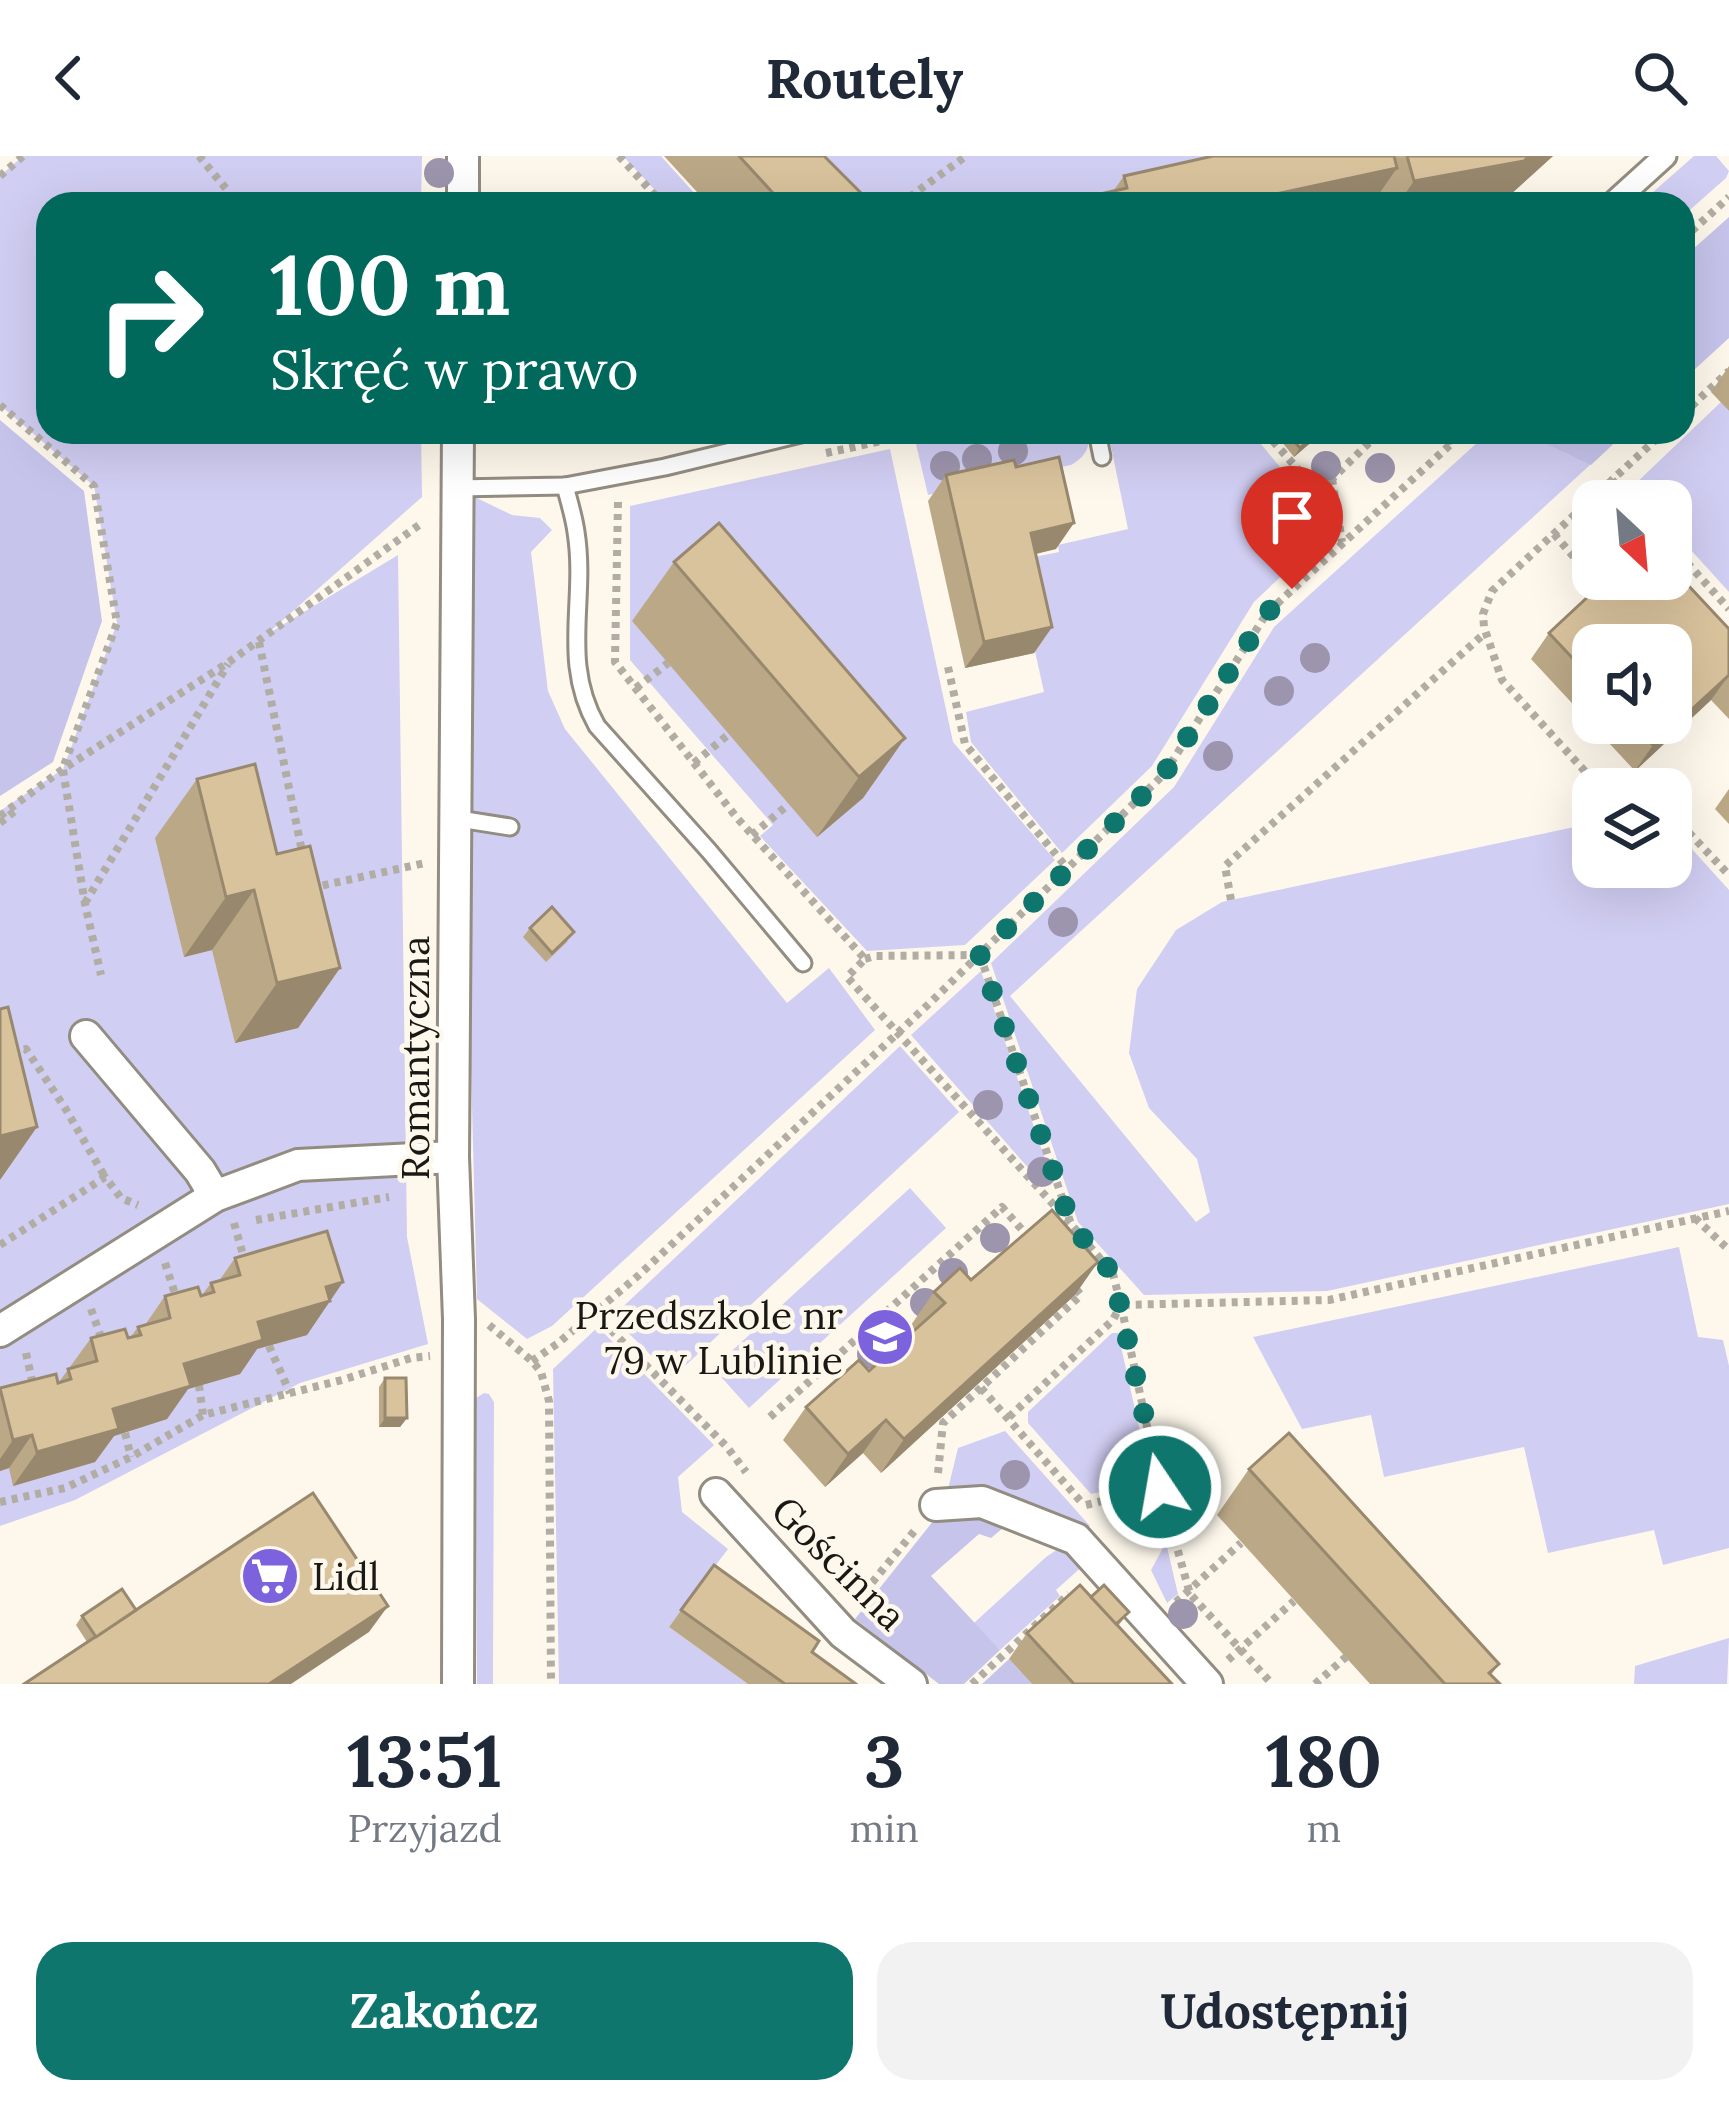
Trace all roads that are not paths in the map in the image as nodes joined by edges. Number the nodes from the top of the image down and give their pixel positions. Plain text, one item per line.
1 (463, 156) edge
2 (1665, 156) edge
3 (464, 192) edge
4 (1625, 192) edge
5 (458, 444) edge
6 (758, 444) edge
7 (1099, 444) edge
8 (1102, 457) dead end
9 (565, 486) junction
10 (456, 488) junction
11 (453, 818) junction
12 (510, 826) dead end
13 (803, 963) dead end
14 (86, 1036) dead end
15 (453, 1157) junction
16 (214, 1196) junction
17 (12, 1338) edge
18 (716, 1494) dead end
19 (936, 1505) dead end
20 (1206, 1683) edge
21 (458, 1684) edge
22 (911, 1684) edge

1 - 3 street
2 - 4 street
5 - 10 street, Romantyczna
6 - 9 lane
7 - 8 lane
9 - 10 lane
9 - 13 lane
10 - 11 street, Romantyczna
11 - 12 lane
11 - 15 street, Romantyczna
14 - 16 street
15 - 16 street
15 - 21 street, Romantyczna
16 - 17 street
18 - 22 street, Gościnna
19 - 20 street

